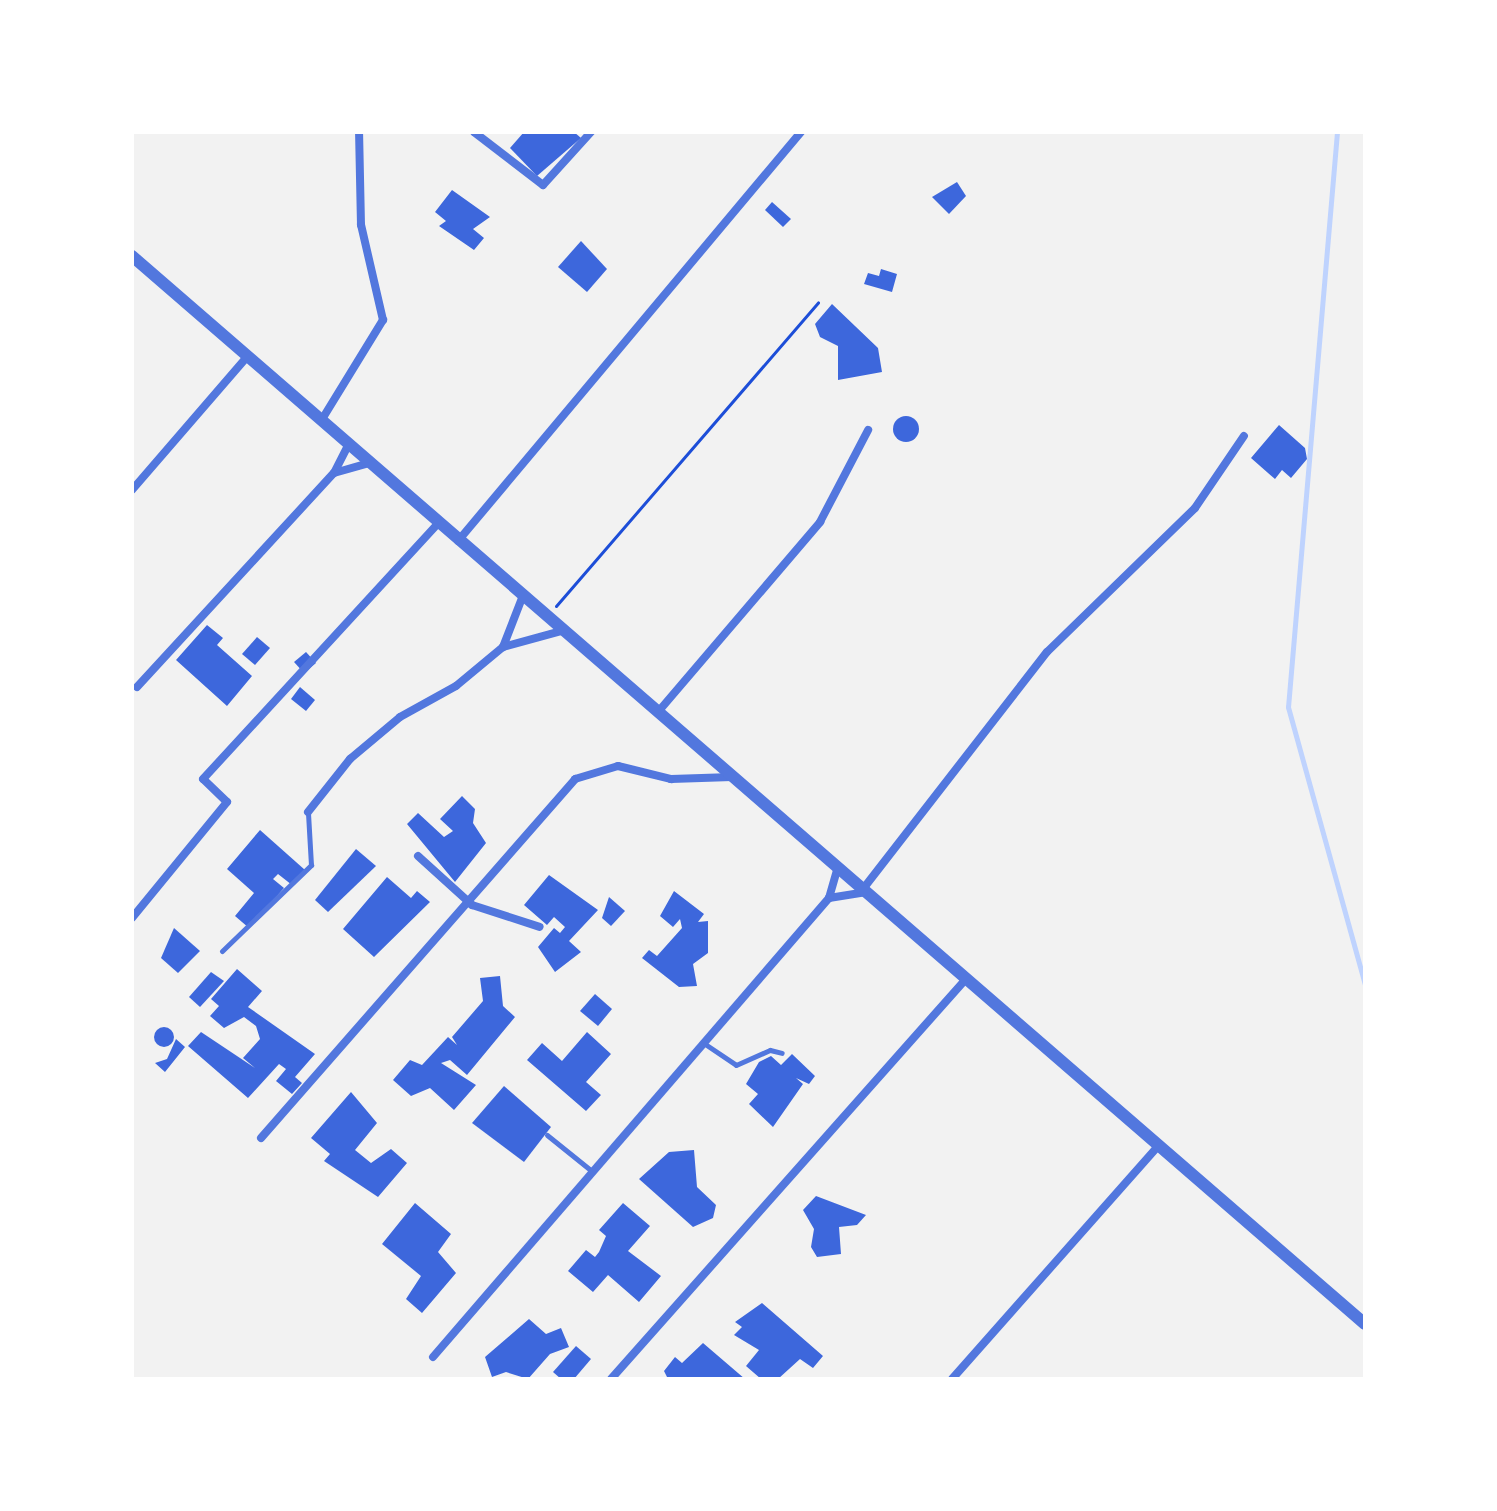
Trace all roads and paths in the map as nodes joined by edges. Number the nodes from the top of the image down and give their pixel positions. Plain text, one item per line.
1 (359, 132) edge
2 (474, 132) edge
3 (591, 132) edge
4 (801, 132) edge
5 (132, 256) edge
6 (818, 302) dead end
7 (247, 357) junction
8 (321, 421) junction
9 (868, 430) dead end
10 (1244, 436) dead end
11 (349, 444) junction
12 (370, 463) junction
13 (334, 473) junction
14 (132, 490) edge
15 (438, 523) junction
16 (458, 541) junction
17 (522, 598) junction
18 (545, 618) junction
19 (561, 631) junction
20 (503, 647) junction
21 (137, 687) dead end
22 (658, 712) junction
23 (732, 777) junction
24 (308, 812) joint
25 (418, 856) dead end
26 (838, 867) junction
27 (865, 891) junction
28 (829, 898) junction
29 (472, 905) junction
30 (132, 918) edge
31 (540, 927) dead end
32 (222, 951) dead end
33 (965, 980) junction
34 (705, 1044) junction
35 (782, 1053) dead end
36 (547, 1135) dead end
37 (261, 1138) dead end
38 (1158, 1146) junction
39 (594, 1172) junction
40 (1365, 1324) edge
41 (433, 1357) dead end
42 (611, 1379) edge
43 (952, 1379) edge

1 - 8 street
2 - 3 street
4 - 16 street
5 - 7 street
6 - 18 path
7 - 8 street
7 - 14 street
8 - 11 street
9 - 22 street
10 - 27 street
11 - 12 street
11 - 13 street
12 - 13 street
12 - 15 street
13 - 21 street
15 - 16 street
15 - 30 street
16 - 17 street
17 - 18 street
17 - 20 street
18 - 19 street
19 - 20 street
19 - 22 street
20 - 24 street
22 - 23 street
23 - 26 street
23 - 29 street
24 - 32 lane
25 - 29 street
26 - 27 street
26 - 28 street
27 - 28 street
27 - 33 street
28 - 34 street
29 - 31 street
29 - 37 street
33 - 38 street
33 - 42 street
34 - 35 lane
34 - 39 street
36 - 39 lane
38 - 40 street
38 - 43 street
39 - 41 street

